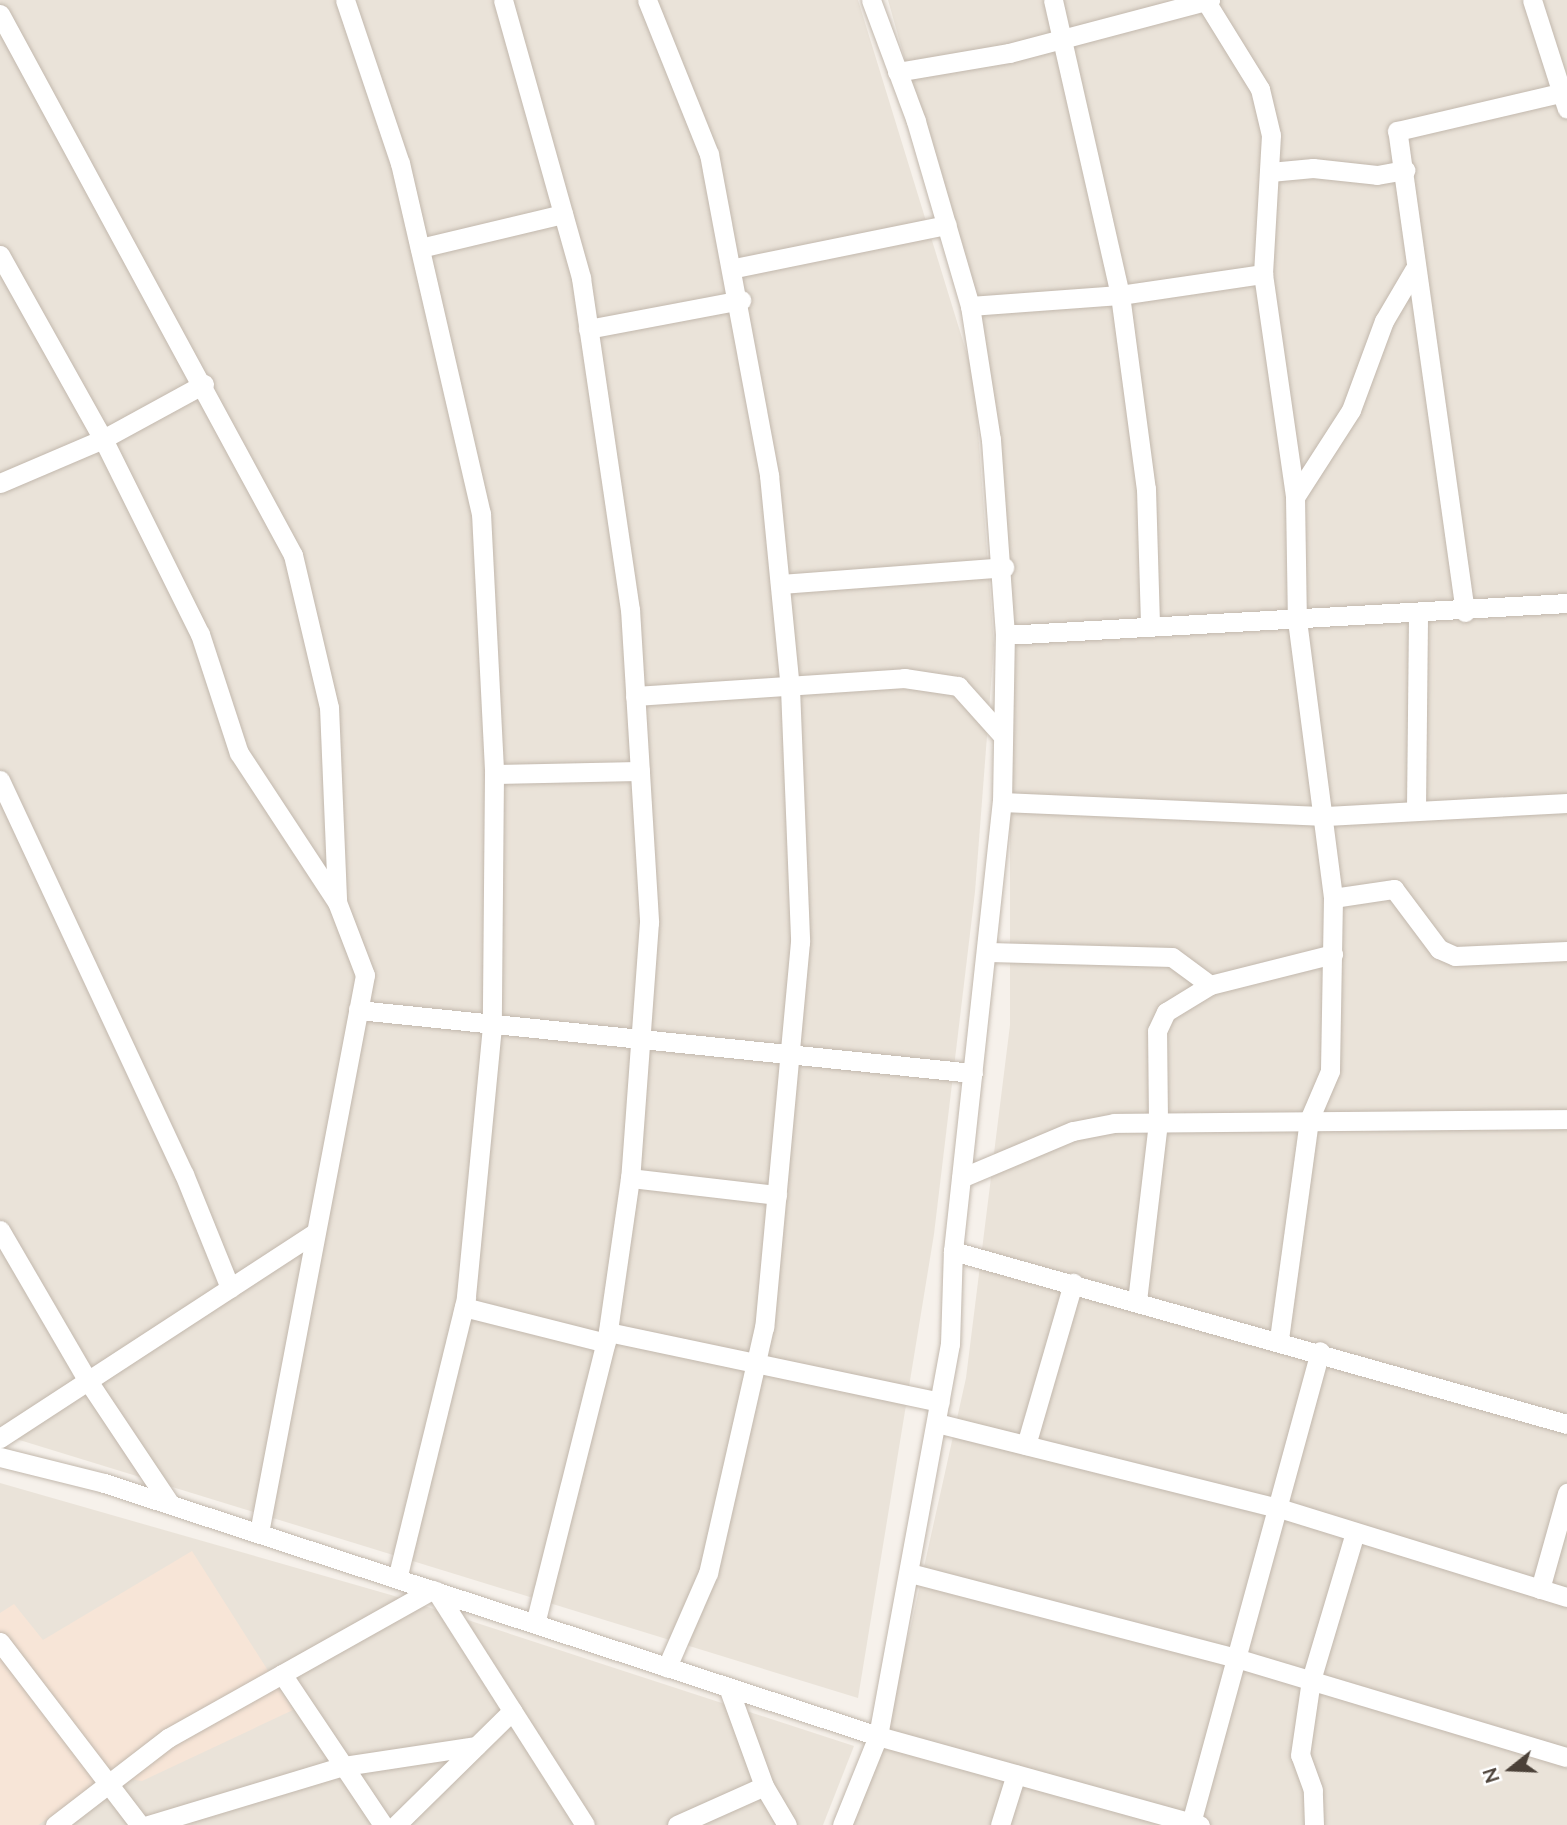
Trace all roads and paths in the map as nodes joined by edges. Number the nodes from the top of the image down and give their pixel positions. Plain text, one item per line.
1 (345, 0) edge
2 (503, 0) edge
3 (648, 0) edge
4 (871, 0) edge
5 (1053, 0) edge
6 (1532, 0) edge
7 (1207, 2) edge
8 (0, 14) edge
9 (1066, 36) junction
10 (897, 72) junction
11 (1565, 100) edge
12 (1406, 170) junction
13 (1269, 172) junction
14 (563, 214) junction
15 (947, 225) junction
16 (420, 248) junction
17 (0, 256) edge
18 (735, 268) junction
19 (1413, 270) junction
20 (1263, 274) junction
21 (1120, 295) junction
22 (741, 300) junction
23 (970, 306) junction
24 (588, 329) junction
25 (204, 384) junction
26 (103, 439) junction
27 (0, 483) edge
28 (1295, 497) junction
29 (1004, 567) junction
30 (780, 584) junction
31 (1567, 603) edge
32 (1418, 612) junction
33 (1465, 612) junction
34 (1297, 620) junction
35 (1150, 627) junction
36 (1005, 635) junction
37 (790, 685) junction
38 (635, 696) junction
39 (1001, 734) junction
40 (640, 771) junction
41 (494, 774) junction
42 (1, 787) edge
43 (1002, 802) junction
44 (1567, 803) edge
45 (1416, 808) junction
46 (1326, 816) junction
47 (1333, 898) junction
48 (337, 902) junction
49 (1567, 951) edge
50 (989, 952) junction
51 (1332, 954) junction
52 (1210, 985) junction
53 (358, 1010) junction
54 (492, 1026) junction
55 (640, 1040) junction
56 (790, 1055) junction
57 (973, 1073) junction
58 (1567, 1119) edge
59 (1309, 1120) junction
60 (1158, 1121) junction
61 (630, 1178) junction
62 (961, 1178) junction
63 (777, 1195) junction
64 (0, 1230) edge
65 (315, 1233) junction
66 (953, 1251) junction
67 (1073, 1283) junction
68 (230, 1288) junction
69 (1137, 1301) junction
70 (464, 1307) junction
71 (607, 1338) junction
72 (1279, 1339) junction
73 (1320, 1351) junction
74 (757, 1364) junction
75 (88, 1381) junction
76 (940, 1402) junction
77 (937, 1423) junction
78 (1567, 1424) edge
79 (0, 1438) edge
80 (1026, 1446) junction
81 (0, 1457) edge
82 (1567, 1493) edge
83 (170, 1504) junction
84 (1279, 1508) junction
85 (1355, 1532) junction
86 (259, 1533) junction
87 (910, 1573) junction
88 (397, 1578) junction
89 (1540, 1589) junction
90 (434, 1591) junction
91 (1567, 1597) edge
92 (534, 1623) junction
93 (0, 1642) edge
94 (1236, 1658) junction
95 (667, 1667) junction
96 (282, 1674) junction
97 (1311, 1680) junction
98 (728, 1687) junction
99 (512, 1711) junction
100 (878, 1736) junction
101 (477, 1746) junction
102 (1567, 1757) edge
103 (344, 1766) junction
104 (1016, 1774) junction
105 (113, 1781) junction
106 (764, 1786) junction
107 (1162, 1820) edge
108 (1196, 1824) edge
109 (55, 1825) edge
110 (140, 1825) edge
111 (148, 1825) edge
112 (383, 1825) edge
113 (396, 1825) edge
114 (585, 1825) edge
115 (677, 1825) edge
116 (787, 1825) edge
117 (842, 1825) edge
118 (1000, 1825) edge
119 (1314, 1825) edge

1 - 16 street
2 - 14 street
3 - 18 street
4 - 10 street
5 - 9 street
6 - 11 street
7 - 9 street
7 - 13 street
8 - 25 street
9 - 10 street
9 - 21 street
10 - 15 street
11 - 12 street
12 - 13 street
12 - 19 street
13 - 20 street
14 - 16 street
14 - 24 street
15 - 18 street
15 - 23 street
16 - 41 street
17 - 26 street
18 - 22 street
19 - 28 street
19 - 33 street
20 - 21 street
20 - 28 street
21 - 23 street
21 - 35 street
22 - 24 street
22 - 30 street
23 - 29 street
24 - 38 street
25 - 26 street
25 - 48 street
26 - 27 street
26 - 48 street
28 - 34 street
29 - 30 street
29 - 36 street
30 - 37 street
31 - 33 street
32 - 33 street
32 - 34 street
32 - 45 street
34 - 35 street
34 - 46 street
35 - 36 street
36 - 39 street
37 - 38 street
37 - 39 street
37 - 56 street
38 - 40 street
39 - 43 street
40 - 41 street
40 - 55 street
41 - 54 street
42 - 68 street
43 - 46 street
43 - 50 street
44 - 45 street
45 - 46 street
46 - 47 street
47 - 49 street
47 - 51 street
48 - 53 street
50 - 52 street
50 - 57 street
51 - 52 street
51 - 59 street
52 - 60 street
53 - 54 street
53 - 65 street
54 - 55 street
54 - 70 street
55 - 56 street
55 - 61 street
56 - 57 street
56 - 63 street
57 - 62 street
58 - 59 street
59 - 60 street
59 - 72 street
60 - 62 street
60 - 69 street
61 - 63 street
61 - 71 street
62 - 66 street
63 - 74 street
64 - 75 street
65 - 68 street
65 - 86 street
66 - 67 street
66 - 76 street
67 - 69 street
67 - 80 street
68 - 75 street
69 - 72 street
70 - 71 street
70 - 88 street
71 - 74 street
71 - 92 street
72 - 73 street
73 - 78 street
73 - 84 street
74 - 76 street
74 - 95 street
75 - 79 street
75 - 83 street
76 - 77 street
77 - 80 street
77 - 87 street
80 - 84 street
81 - 83 street
82 - 89 street
83 - 86 street
84 - 85 street
84 - 94 street
85 - 89 street
85 - 97 street
86 - 88 street
87 - 94 street
87 - 100 street
88 - 90 street
89 - 91 street
90 - 92 street
90 - 96 street
90 - 99 street
92 - 95 street
93 - 105 street
94 - 97 street
94 - 108 street
95 - 98 street
96 - 103 street
96 - 105 street
97 - 102 street
97 - 119 street
98 - 100 street
98 - 106 street
99 - 101 street
99 - 114 street
100 - 104 street
100 - 117 street
101 - 103 street
101 - 113 street
103 - 111 street
103 - 112 street
104 - 107 street
104 - 118 street
105 - 109 street
105 - 110 street
106 - 115 street
106 - 116 street
107 - 108 street

